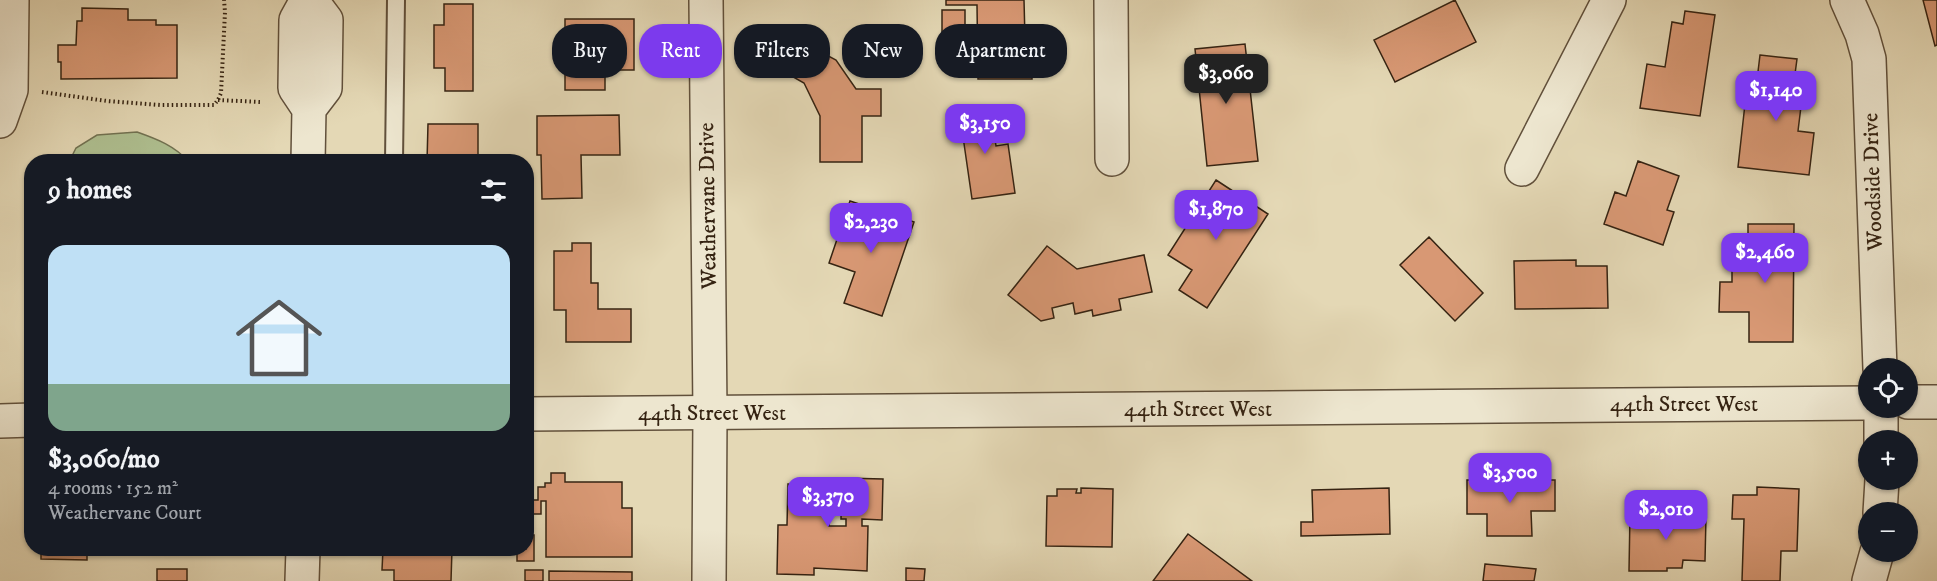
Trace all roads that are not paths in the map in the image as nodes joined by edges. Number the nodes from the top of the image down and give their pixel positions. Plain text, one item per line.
1 (12, 0) edge
2 (309, 0) edge
3 (396, 0) edge
4 (706, 0) edge
5 (1111, 0) edge
6 (1609, 0) edge
7 (1846, 0) edge
8 (0, 121) edge
9 (308, 154) edge
10 (394, 154) edge
11 (1112, 159) dead end
12 (1522, 169) dead end
13 (1880, 358) edge
14 (1918, 402) edge
15 (1937, 402) edge
16 (1858, 403) edge
17 (710, 413) junction
18 (534, 414) edge
19 (24, 420) edge
20 (0, 421) edge
21 (303, 556) edge
22 (1874, 562) edge
23 (302, 581) edge
24 (709, 581) edge
25 (1869, 581) edge

1 - 8 street
2 - 9 street
3 - 10 lane
4 - 17 street, Weathervane Drive
5 - 11 street
6 - 12 street
7 - 13 street, Woodside Drive
14 - 15 street
16 - 17 street, 44th Street West
17 - 18 street, 44th Street West
17 - 24 street, Weathervane Drive
19 - 20 street
21 - 23 street
22 - 25 street

